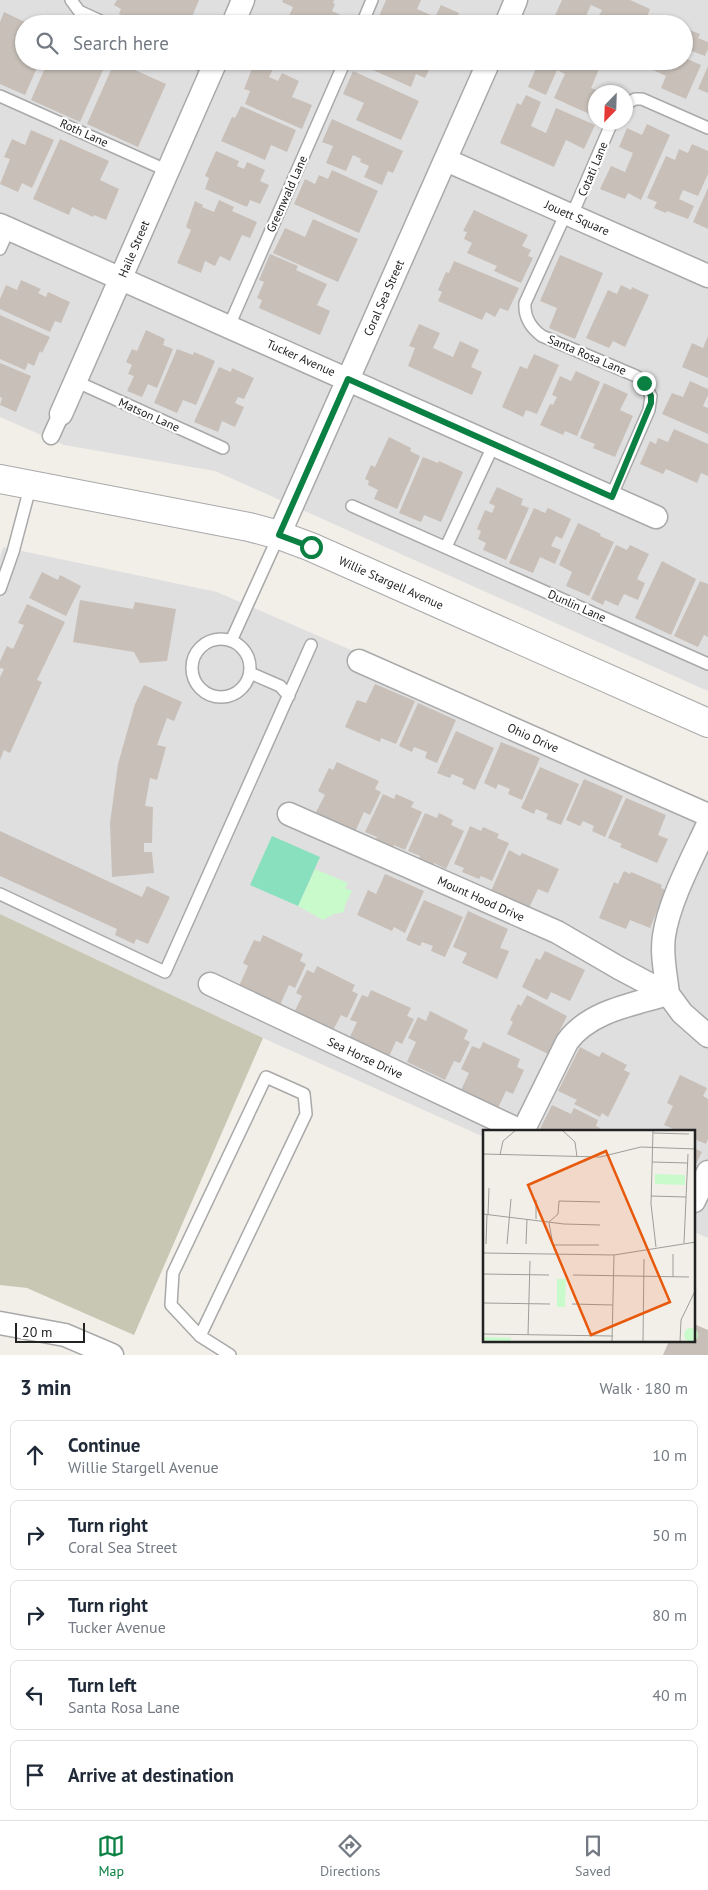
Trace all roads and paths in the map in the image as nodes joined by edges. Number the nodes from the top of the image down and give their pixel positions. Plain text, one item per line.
1 (71, 0) edge
2 (243, 0) edge
3 (372, 0) edge
4 (516, 0) edge
5 (88, 15) edge
6 (237, 15) edge
7 (366, 15) edge
8 (510, 15) edge
9 (205, 70) edge
10 (341, 70) edge
11 (485, 70) edge
12 (0, 96) edge
13 (633, 100) edge
14 (708, 128) edge
15 (608, 130) edge
16 (446, 160) junction
17 (168, 171) junction
18 (569, 214) junction
19 (5, 227) edge
20 (0, 249) edge
21 (708, 276) edge
22 (121, 279) junction
23 (229, 326) junction
24 (348, 379) junction
25 (75, 381) junction
26 (60, 414) joint
27 (52, 436) dead end
28 (494, 444) junction
29 (223, 448) dead end
30 (0, 479) edge
31 (31, 484) junction
32 (612, 497) junction
33 (352, 506) dead end
34 (656, 517) dead end
35 (279, 535) junction
36 (446, 548) junction
37 (0, 589) edge
38 (231, 640) junction
39 (311, 645) dead end
40 (359, 662) dead end
41 (708, 664) edge
42 (250, 673) junction
43 (289, 696) junction
44 (708, 723) edge
45 (289, 814) dead end
46 (708, 815) edge
47 (708, 824) edge
48 (0, 894) edge
49 (210, 984) dead end
50 (668, 994) junction
51 (708, 1036) edge
52 (520, 1130) edge
53 (523, 1130) edge
54 (708, 1172) edge
55 (696, 1197) edge
56 (0, 1323) edge
57 (200, 1336) junction
58 (112, 1355) edge
59 (230, 1355) edge

1 - 5 lane
2 - 6 street
3 - 7 lane
4 - 8 street
9 - 17 street, Haile Street
10 - 23 lane, Greenwald Lane
11 - 16 street, Coral Sea Street
12 - 17 lane, Roth Lane
13 - 14 lane
15 - 18 lane, Cotati Lane
16 - 18 street, Jouett Square
16 - 24 street, Coral Sea Street
17 - 22 street, Haile Street
18 - 21 street, Jouett Square
18 - 32 lane, Santa Rosa Lane
19 - 20 lane
19 - 22 street, Tucker Avenue
22 - 23 street, Tucker Avenue
22 - 25 street, Haile Street
23 - 24 street, Tucker Avenue
24 - 28 street, Tucker Avenue
24 - 35 street, Coral Sea Street
25 - 26 street, Haile Street
25 - 29 lane, Matson Lane
26 - 27 street, Haile Street
28 - 32 street, Tucker Avenue
28 - 36 lane
30 - 31 street, Willie Stargell Avenue
31 - 35 street, Willie Stargell Avenue
31 - 37 lane
32 - 34 street, Tucker Avenue
33 - 36 lane, Dunlin Lane
35 - 38 lane
35 - 44 street, Willie Stargell Avenue
36 - 41 lane, Dunlin Lane
38 - 42 lane
38 - 42 lane
39 - 43 lane
40 - 46 street, Ohio Drive
42 - 43 lane
43 - 48 lane
45 - 50 street, Mount Hood Drive
47 - 50 street
49 - 52 street, Sea Horse Drive
50 - 51 street
50 - 53 street, Sea Horse Drive
54 - 55 street
56 - 58 street
57 - 57 lane
57 - 59 lane

